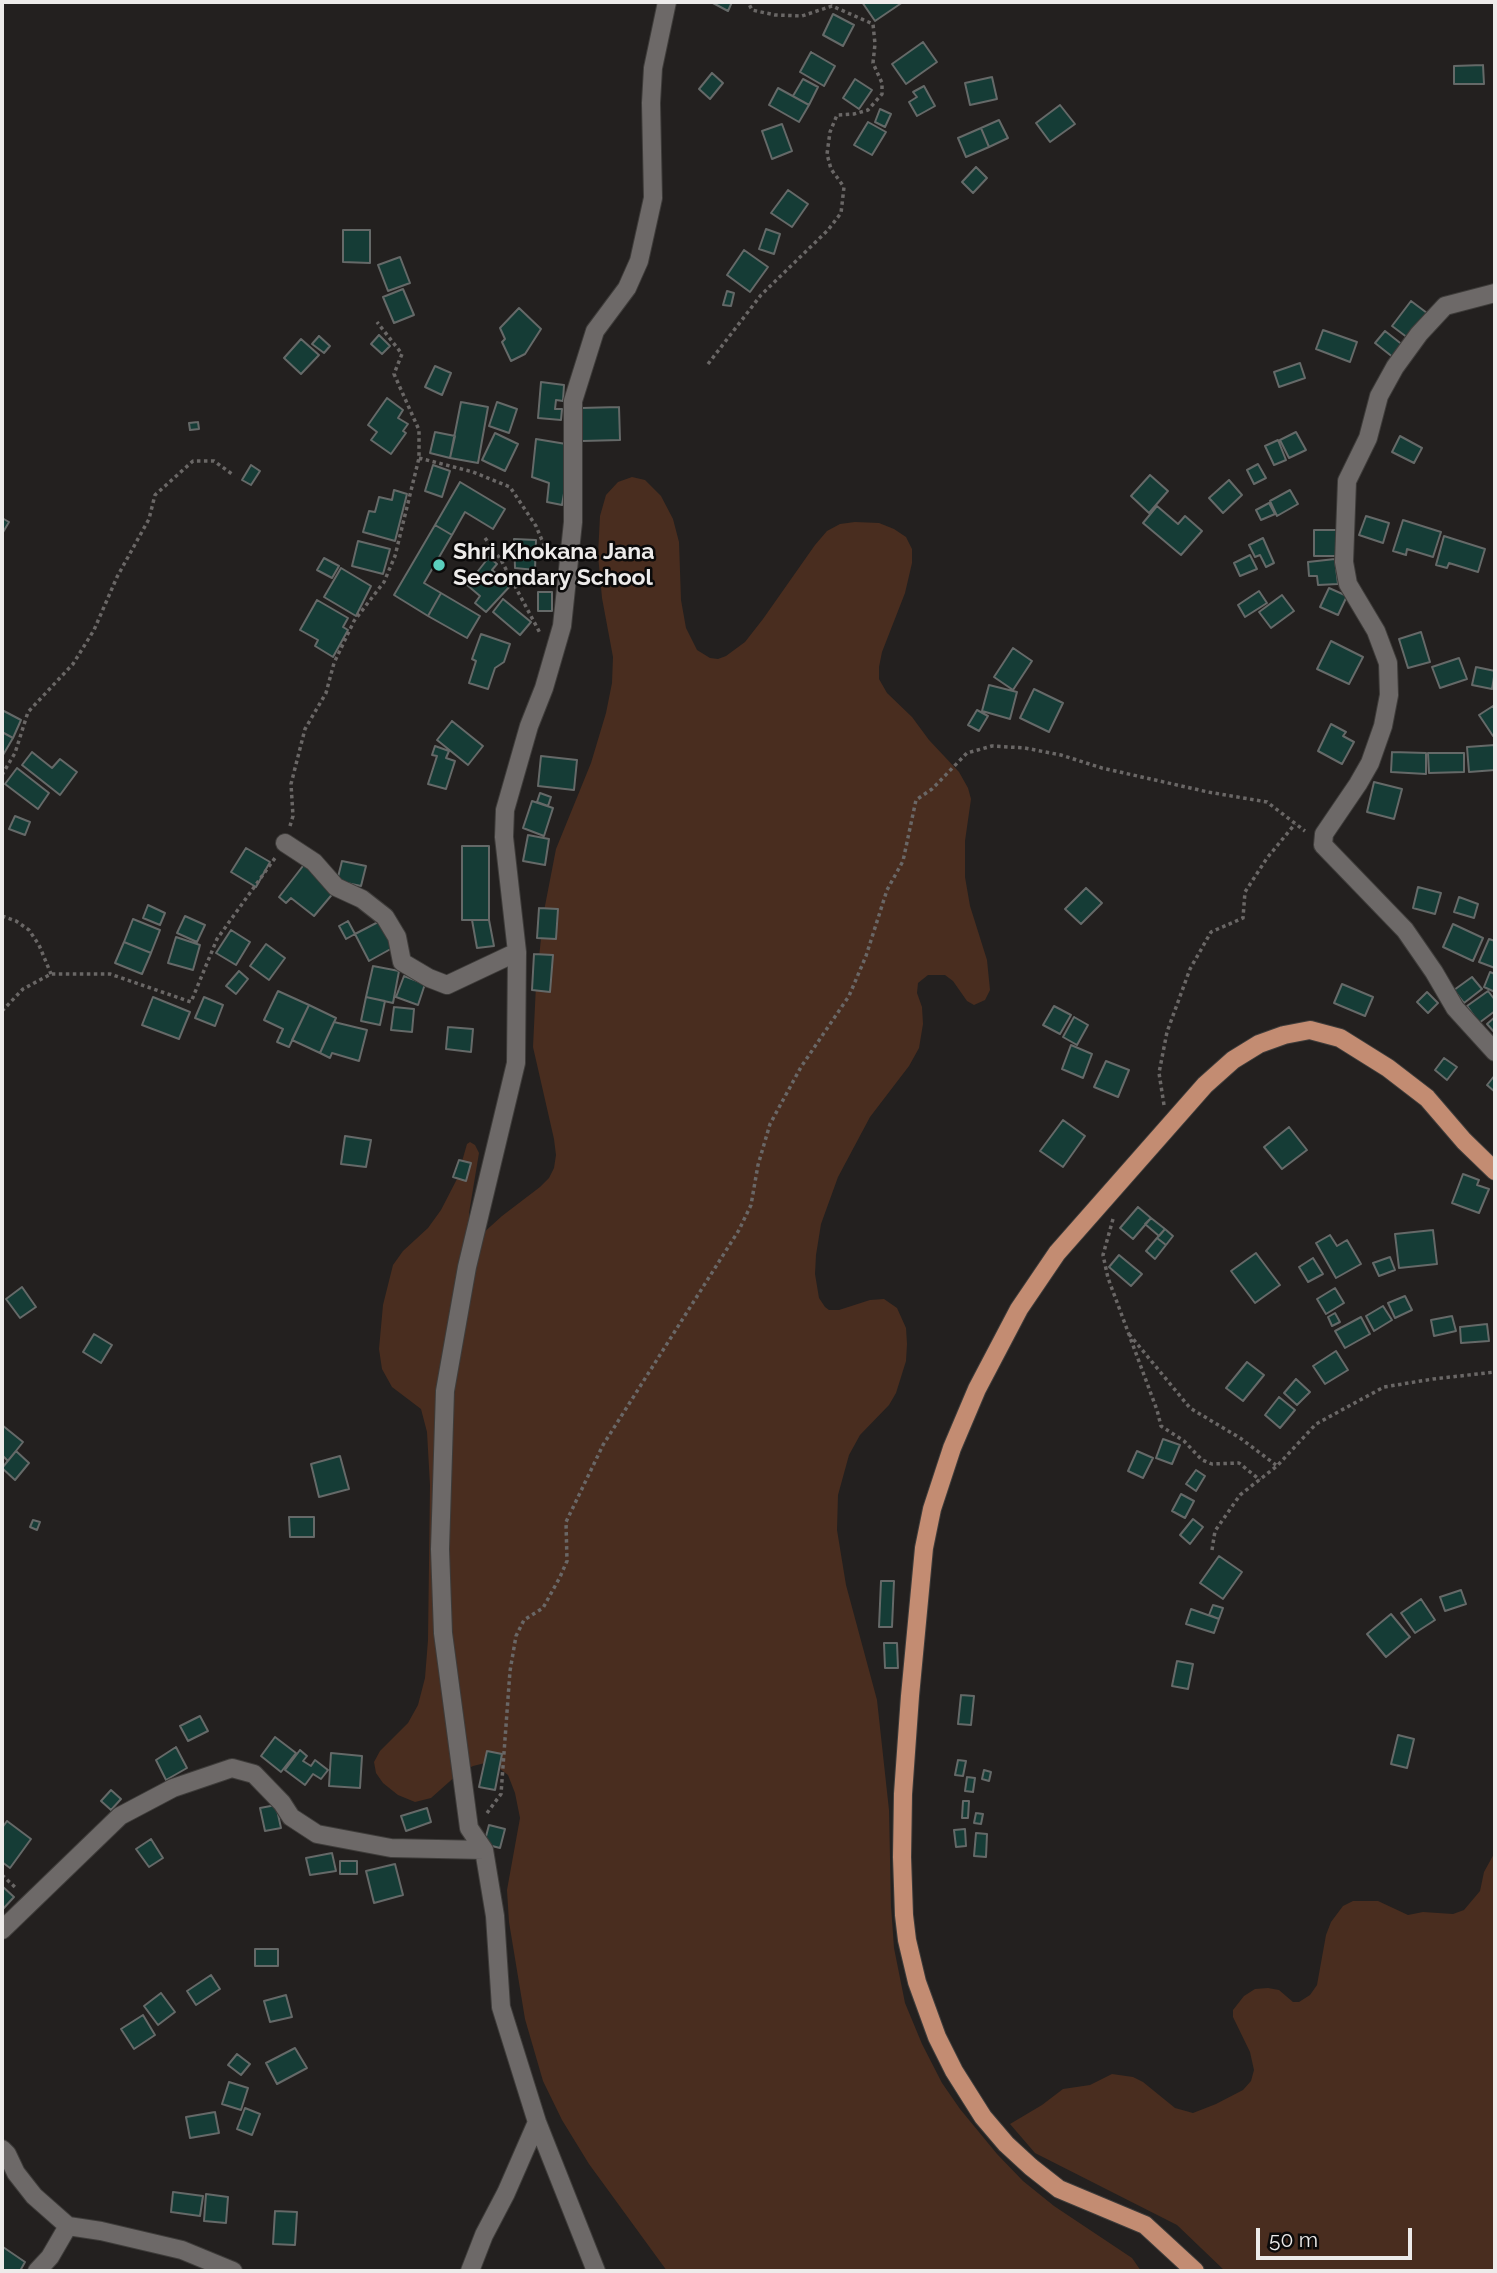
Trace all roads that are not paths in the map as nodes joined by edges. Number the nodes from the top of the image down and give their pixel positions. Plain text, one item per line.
1 (667, 2) edge
2 (1495, 293) edge
3 (285, 843) road end
4 (517, 952) junction
5 (1495, 1052) edge
6 (1495, 1171) edge
7 (484, 1850) junction
8 (2, 1930) edge
9 (537, 2122) junction
10 (2, 2149) edge
11 (68, 2226) junction
12 (37, 2271) edge
13 (233, 2271) edge
14 (470, 2271) edge
15 (596, 2271) edge
16 (1195, 2271) edge

1 - 4 street
2 - 5 street
3 - 4 street
4 - 7 street
6 - 16 main road
7 - 8 street
7 - 9 street
9 - 14 street
9 - 15 street
10 - 11 street
11 - 12 street
11 - 13 street

